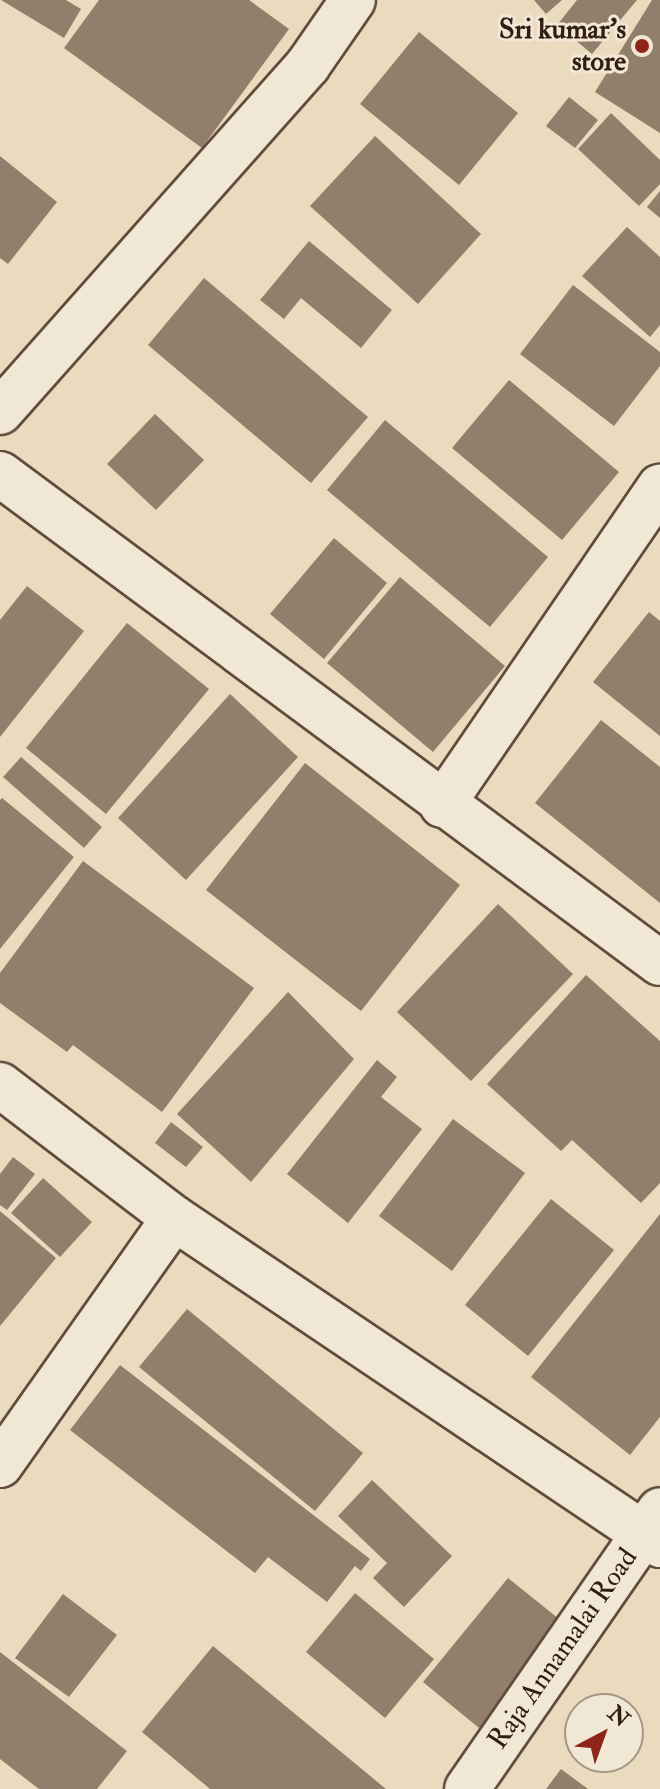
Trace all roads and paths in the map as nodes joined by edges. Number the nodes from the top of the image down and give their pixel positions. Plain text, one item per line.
1 (353, 0) edge
2 (0, 412) edge
3 (0, 474) edge
4 (660, 487) edge
5 (442, 805) junction
6 (660, 963) edge
7 (0, 1085) edge
8 (174, 1218) junction
9 (0, 1465) edge
10 (655, 1529) edge
11 (467, 1789) edge

1 - 2 street
3 - 5 street
4 - 5 street
5 - 6 street
7 - 8 street
8 - 9 street
8 - 10 street
10 - 11 street, Raja Annamalai Road

